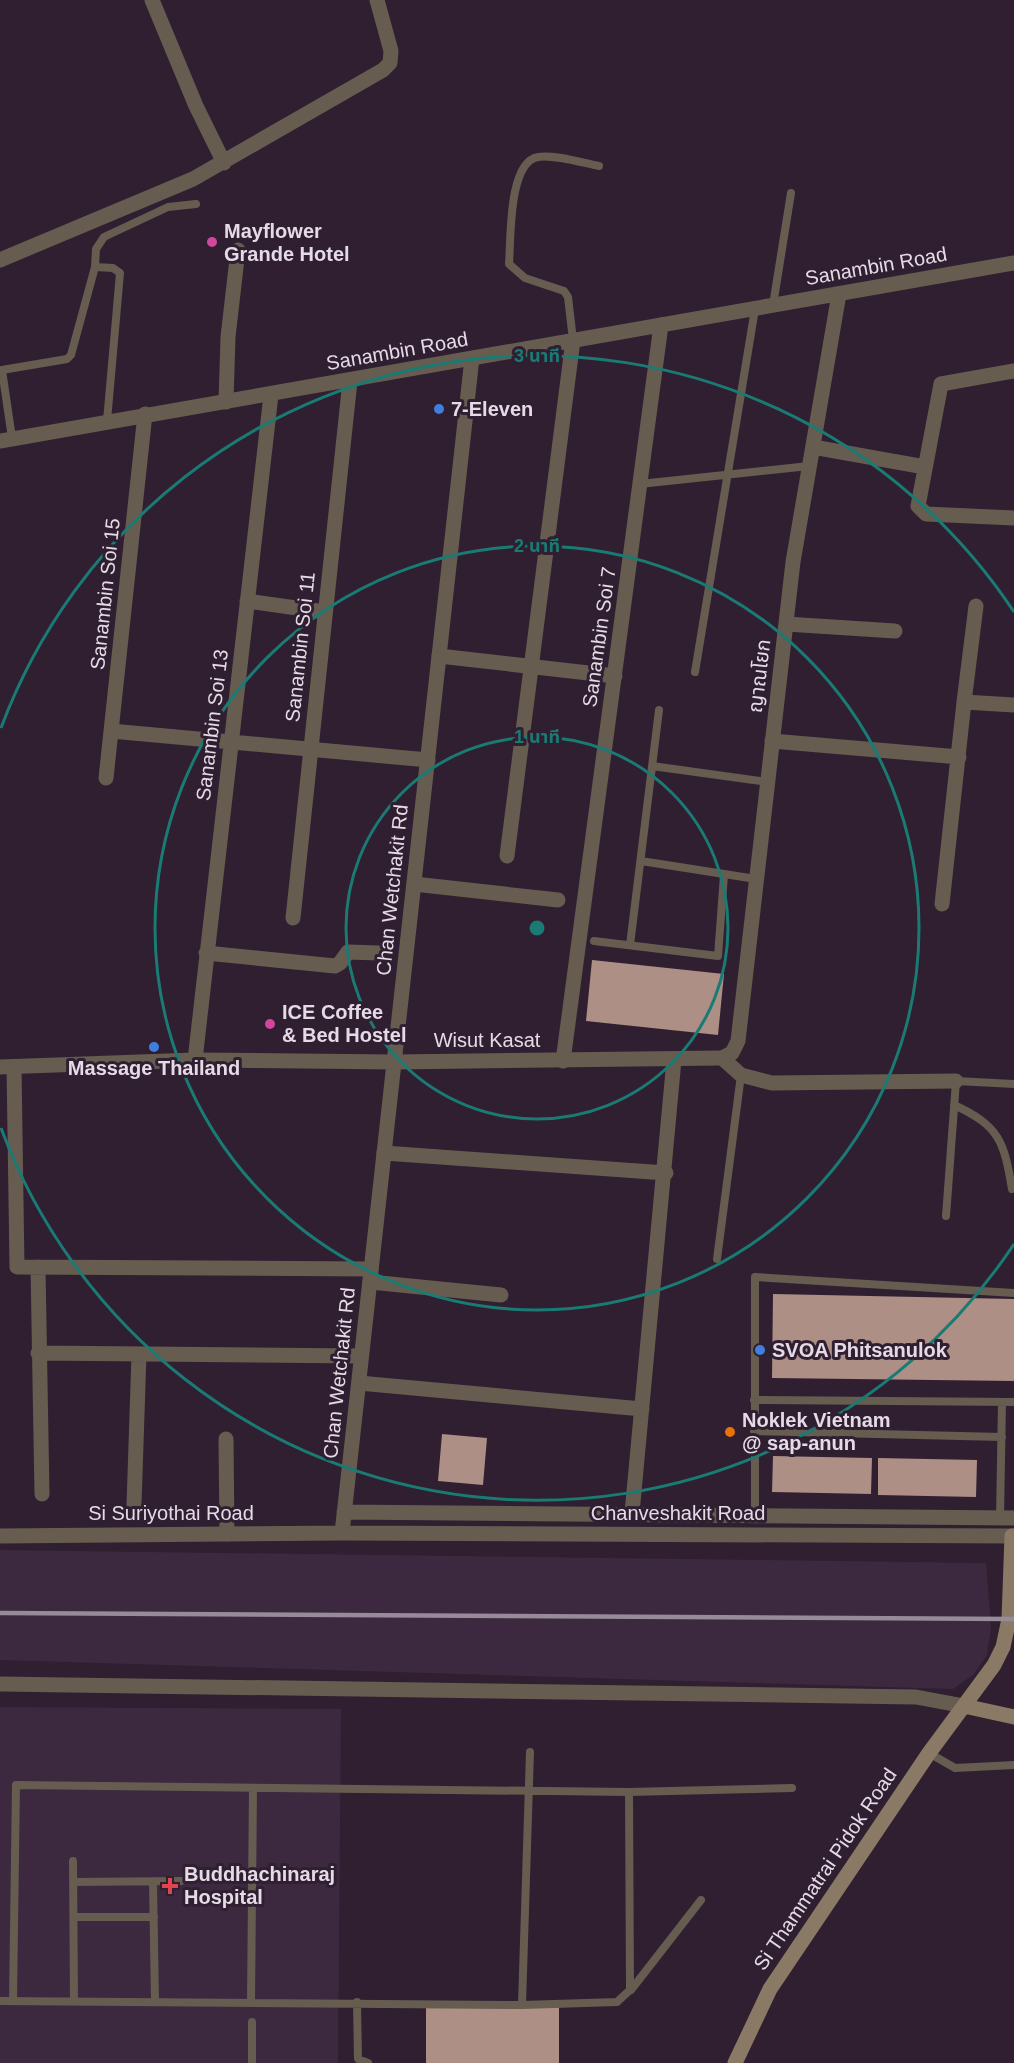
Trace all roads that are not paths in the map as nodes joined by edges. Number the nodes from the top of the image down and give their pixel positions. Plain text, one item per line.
1 (152, 0) edge
2 (377, 0) edge
3 (224, 163) junction
4 (598, 166) dead end
5 (791, 192) dead end
6 (196, 204) dead end
7 (238, 250) dead end
8 (0, 260) edge
9 (1014, 263) edge
10 (95, 267) junction
11 (839, 294) junction
12 (773, 305) junction
13 (755, 309) junction
14 (661, 325) junction
15 (573, 340) junction
16 (472, 358) junction
17 (1014, 371) edge
18 (350, 381) junction
19 (271, 395) junction
20 (226, 402) junction
21 (145, 414) junction
22 (107, 421) junction
23 (6, 440) edge
24 (813, 447) junction
25 (809, 466) junction
26 (925, 467) junction
27 (728, 475) junction
28 (640, 484) junction
29 (1014, 518) edge
30 (247, 601) junction
31 (976, 606) dead end
32 (325, 612) junction
33 (786, 624) junction
34 (895, 631) dead end
35 (439, 656) junction
36 (532, 667) junction
37 (695, 672) dead end
38 (615, 676) junction
39 (964, 702) junction
40 (1014, 705) edge
41 (659, 710) dead end
42 (111, 731) junction
43 (772, 741) junction
44 (231, 742) junction
45 (310, 749) junction
46 (959, 757) junction
47 (428, 760) junction
48 (652, 766) junction
49 (106, 778) dead end
50 (767, 782) junction
51 (507, 856) dead end
52 (640, 861) junction
53 (724, 875) junction
54 (756, 879) junction
55 (414, 884) junction
56 (558, 900) dead end
57 (942, 904) dead end
58 (293, 918) dead end
59 (594, 941) dead end
60 (630, 945) junction
61 (206, 953) junction
62 (379, 953) dead end
63 (722, 1058) junction
64 (195, 1060) junction
65 (674, 1060) junction
66 (563, 1061) junction
67 (394, 1062) junction
68 (7, 1067) edge
69 (741, 1075) junction
70 (956, 1081) junction
71 (1014, 1084) edge
72 (954, 1105) junction
73 (384, 1153) junction
74 (666, 1173) junction
75 (1012, 1189) dead end
76 (946, 1216) dead end
77 (717, 1259) dead end
78 (38, 1267) junction
79 (371, 1275) junction
80 (1014, 1293) edge
81 (501, 1294) dead end
82 (38, 1353) junction
83 (140, 1354) junction
84 (362, 1356) junction
85 (359, 1383) junction
86 (754, 1400) junction
87 (1002, 1402) junction
88 (1014, 1402) edge
89 (642, 1409) junction
90 (754, 1431) junction
91 (1002, 1437) junction
92 (226, 1439) dead end
93 (42, 1494) dead end
94 (134, 1505) dead end
95 (344, 1512) junction
96 (632, 1513) junction
97 (755, 1514) junction
98 (1009, 1518) edge
99 (342, 1533) junction
100 (227, 1534) junction
101 (0, 1536) edge
102 (1013, 1536) edge
103 (0, 1684) edge
104 (964, 1706) junction
105 (1014, 1717) edge
106 (530, 1752) dead end
107 (929, 1753) junction
108 (1014, 1765) edge
109 (253, 1788) junction
110 (792, 1788) dead end
111 (530, 1789) junction
112 (629, 1792) junction
113 (73, 1861) dead end
114 (181, 1881) dead end
115 (73, 1882) junction
116 (153, 1883) junction
117 (701, 1900) dead end
118 (74, 1917) junction
119 (154, 1917) junction
120 (630, 1990) junction
121 (0, 2001) edge
122 (13, 2001) junction
123 (74, 2001) junction
124 (155, 2001) junction
125 (251, 2002) junction
126 (357, 2002) junction
127 (522, 2005) junction
128 (252, 2022) dead end
129 (252, 2063) edge
130 (368, 2063) edge
131 (735, 2063) edge

1 - 3 street
2 - 3 street
3 - 8 street
4 - 15 lane
5 - 12 lane
6 - 10 lane
7 - 20 street
9 - 11 street, Sanambin Road
10 - 22 lane
10 - 23 lane
11 - 12 street, Sanambin Road
11 - 24 street, ญาณโยก
12 - 13 street, Sanambin Road
13 - 14 street, Sanambin Road
13 - 27 lane
14 - 15 street, Sanambin Road
14 - 28 street, Sanambin Soi 7
15 - 16 street, Sanambin Road
15 - 36 street
16 - 18 street, Sanambin Road
16 - 35 street, Chan Wetchakit Rd
17 - 26 street
18 - 19 street, Sanambin Road
18 - 32 street, Sanambin Soi 11
19 - 20 street, Sanambin Road
19 - 30 street, Sanambin Soi 13
20 - 21 street, Sanambin Road
21 - 22 street, Sanambin Road
21 - 42 street, Sanambin Soi 15
22 - 23 street, Sanambin Road
24 - 25 street, ญาณโยก
24 - 26 street
25 - 27 lane
25 - 33 street, ญาณโยก
26 - 29 street
27 - 28 lane
27 - 37 lane
28 - 38 street, Sanambin Soi 7
30 - 32 street
30 - 44 street, Sanambin Soi 13
31 - 39 street
32 - 45 street, Sanambin Soi 11
33 - 34 street
33 - 43 street, ญาณโยก
35 - 36 street
35 - 47 street, Chan Wetchakit Rd
36 - 38 street
36 - 51 street
38 - 66 street, Sanambin Soi 7
39 - 40 street
39 - 46 street
41 - 48 lane
42 - 44 street
42 - 49 street, Sanambin Soi 15
43 - 46 street
43 - 50 street, ญาณโยก
44 - 45 street
44 - 61 street, Sanambin Soi 13
45 - 47 street
45 - 58 street, Sanambin Soi 11
46 - 57 street
47 - 55 street, Chan Wetchakit Rd
48 - 50 lane
48 - 52 lane
50 - 54 street, ญาณโยก
52 - 53 lane
52 - 60 lane
53 - 54 lane
53 - 60 lane
54 - 63 street, ญาณโยก
55 - 56 street
55 - 67 street, Chan Wetchakit Rd
59 - 60 lane
61 - 62 street
61 - 64 street, Sanambin Soi 13
63 - 65 street, Wisut Kasat
63 - 69 street
64 - 67 street, Wisut Kasat
64 - 68 street, Wisut Kasat
65 - 66 street, Wisut Kasat
65 - 74 street
66 - 67 street, Wisut Kasat
67 - 73 street, Chan Wetchakit Rd
68 - 78 street
69 - 70 street
69 - 77 lane
70 - 71 lane
70 - 72 lane
72 - 75 lane
72 - 76 lane
73 - 74 street
73 - 79 street, Chan Wetchakit Rd
74 - 89 street
78 - 79 street
78 - 82 street
79 - 81 street
79 - 84 street, Chan Wetchakit Rd
80 - 86 lane
82 - 83 street
82 - 93 street
83 - 84 street
83 - 94 street
84 - 85 street, Chan Wetchakit Rd
85 - 89 street
85 - 95 street, Chan Wetchakit Rd
86 - 87 lane
86 - 90 lane
87 - 88 lane
87 - 91 lane
89 - 96 street
90 - 91 lane
90 - 97 lane
91 - 98 lane
92 - 100 street
95 - 96 street
95 - 99 street, Chan Wetchakit Rd
96 - 97 street
97 - 98 street
98 - 102 street
99 - 100 street, Si Suriyothai Road
99 - 102 street, Chanveshakit Road
100 - 101 street, Si Suriyothai Road
102 - 104 main road, Si Thammatrai Pidok Road
103 - 104 street
104 - 105 main road
104 - 107 main road, Si Thammatrai Pidok Road
106 - 111 lane
107 - 108 lane
107 - 131 main road, Si Thammatrai Pidok Road
109 - 111 lane
109 - 122 lane
109 - 125 lane
110 - 112 lane
111 - 112 lane
111 - 127 lane
112 - 120 lane
113 - 115 lane
114 - 116 lane
115 - 116 lane
115 - 118 lane
116 - 119 lane
117 - 120 lane
118 - 119 lane
118 - 123 lane
119 - 124 lane
120 - 127 lane
121 - 122 lane
122 - 123 lane
123 - 124 lane
124 - 125 lane
125 - 126 lane
126 - 127 lane
126 - 130 lane
128 - 129 lane

